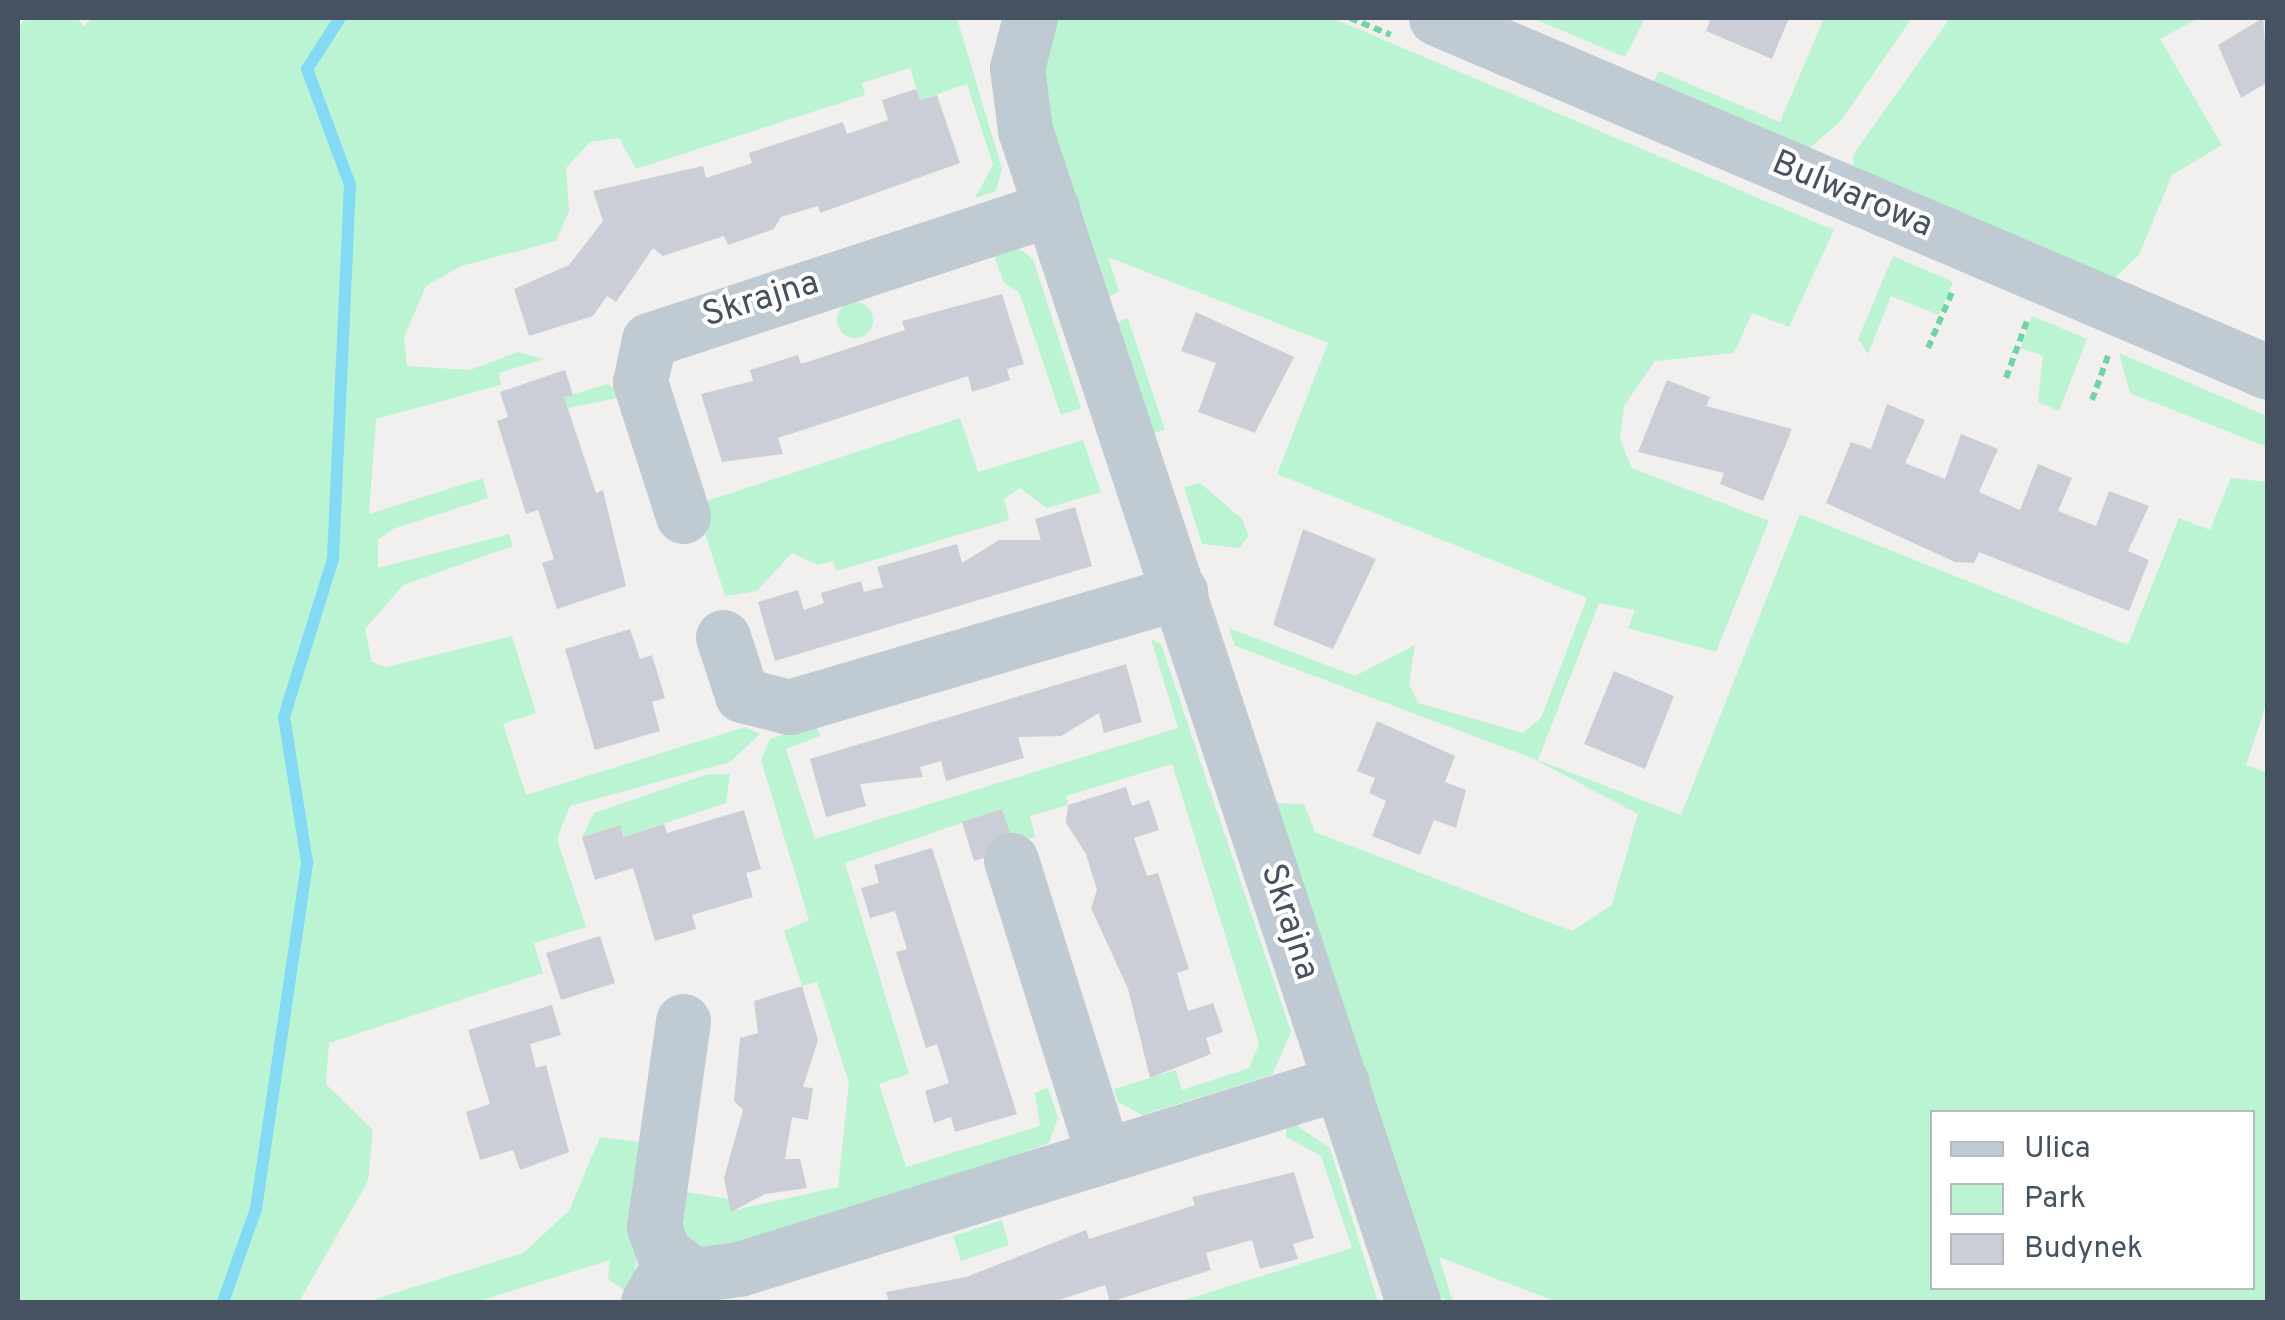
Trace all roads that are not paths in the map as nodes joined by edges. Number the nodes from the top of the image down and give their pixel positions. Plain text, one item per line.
1 (1030, 18) edge
2 (1436, 18) edge
3 (1052, 208) junction
4 (2268, 372) edge
5 (683, 516) dead end
6 (1180, 592) junction
7 (723, 637) dead end
8 (1011, 860) dead end
9 (683, 1022) dead end
10 (1342, 1082) junction
11 (1104, 1156) junction
12 (659, 1282) edge
13 (1413, 1302) edge

1 - 3 street, Skrajna
2 - 4 street, Bulwarowa
3 - 5 street, Skrajna
3 - 6 street, Skrajna
6 - 7 street
6 - 10 street, Skrajna
8 - 11 street
9 - 12 street
10 - 11 street
10 - 13 street, Skrajna
11 - 12 street

